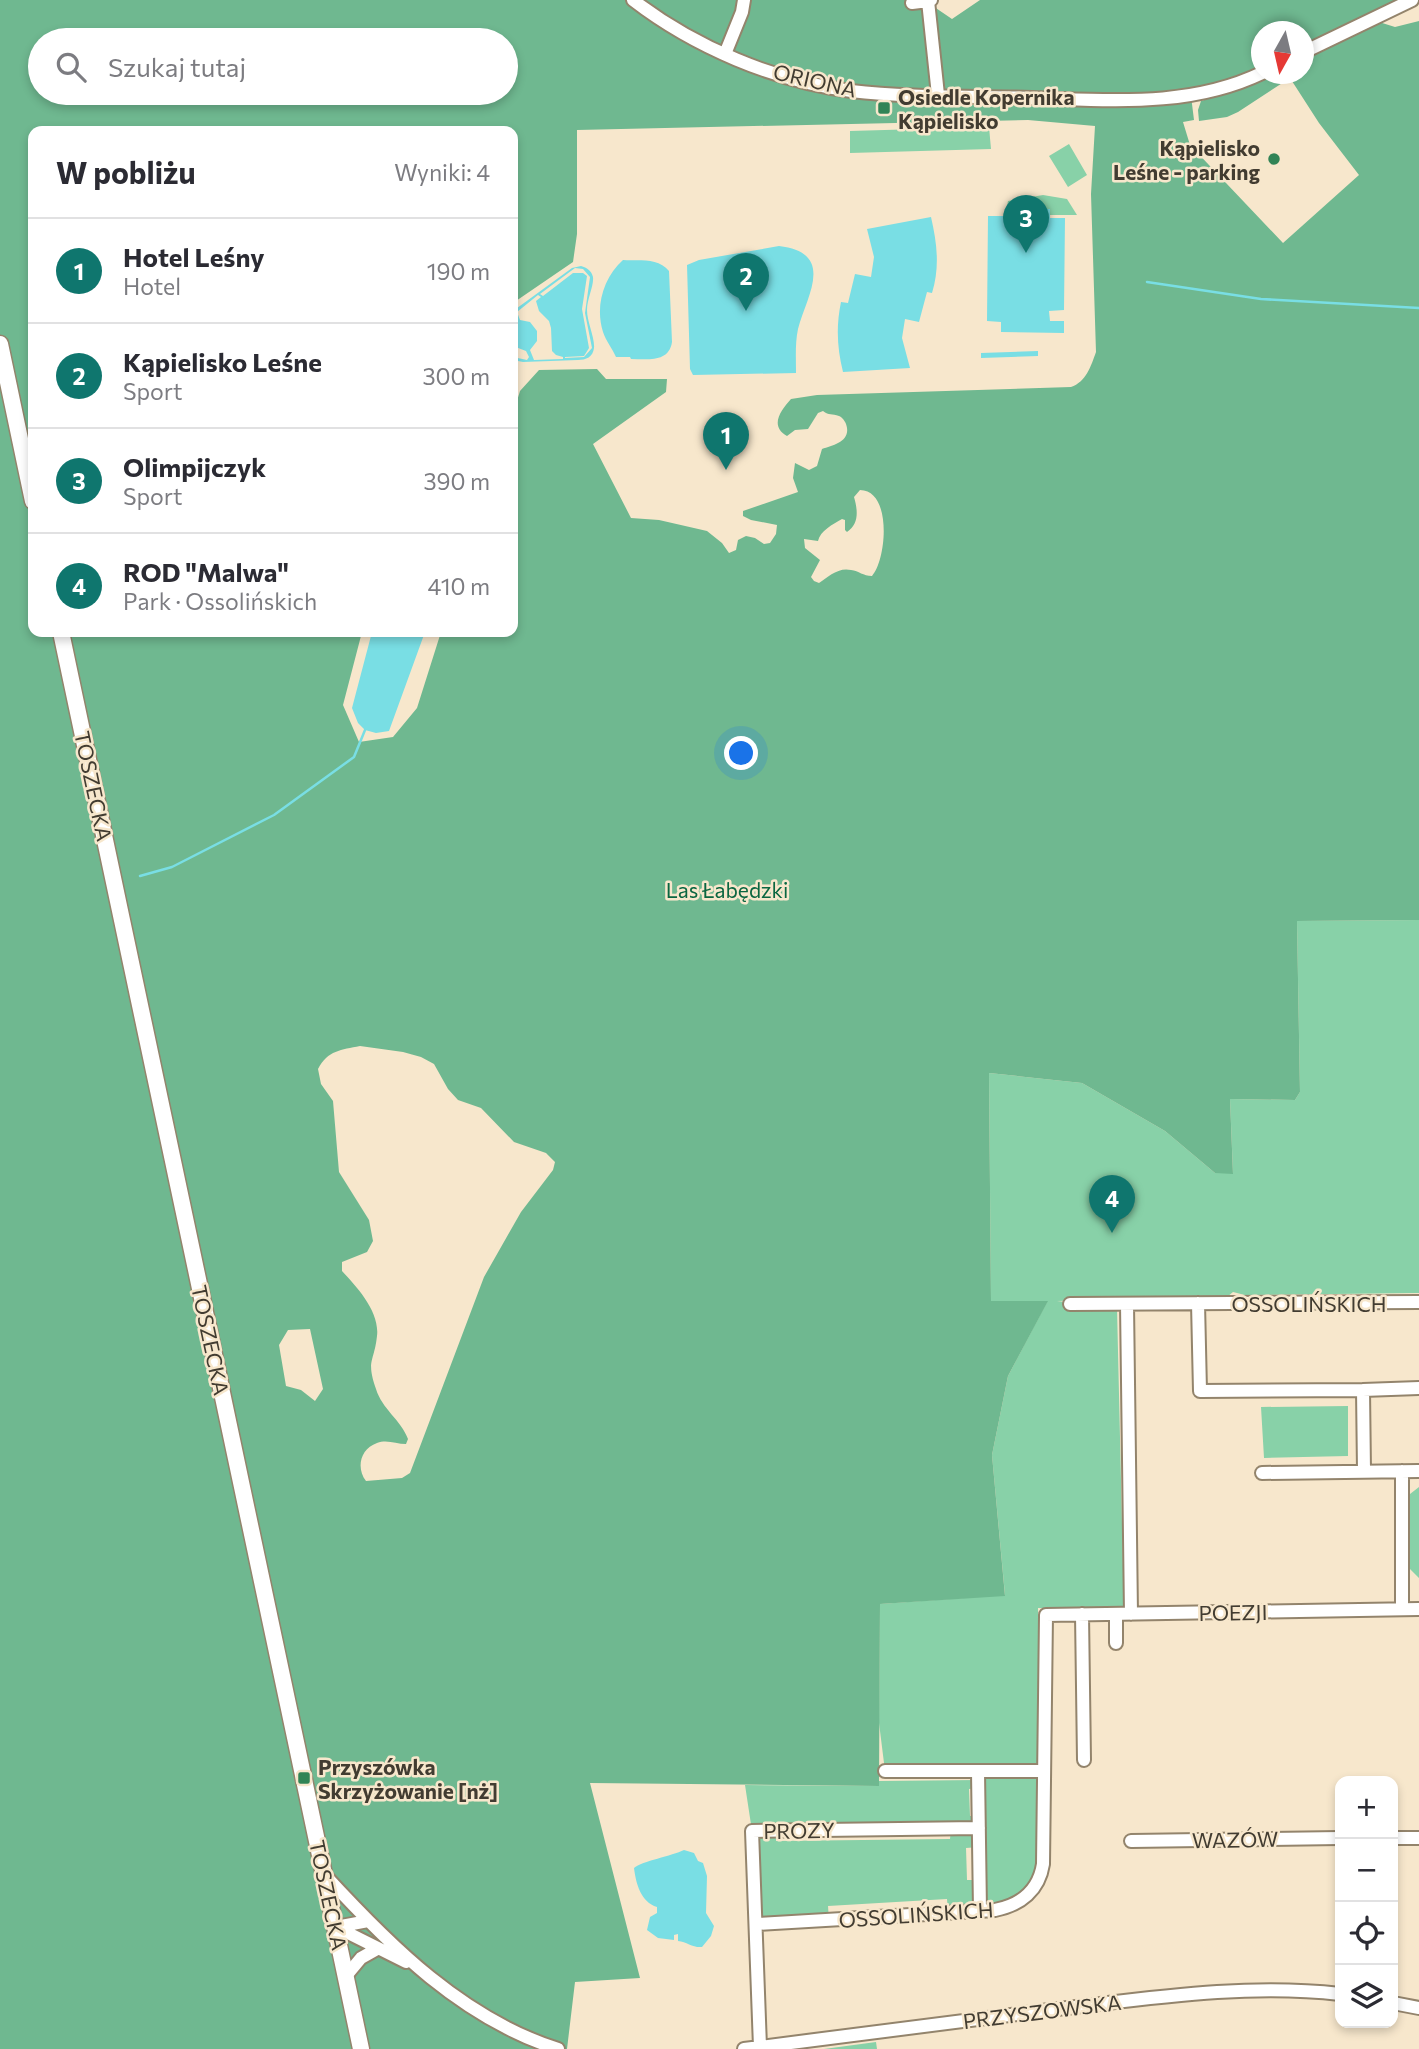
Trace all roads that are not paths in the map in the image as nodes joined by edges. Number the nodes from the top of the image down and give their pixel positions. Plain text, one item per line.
1 (633, 0) edge
2 (744, 0) edge
3 (930, 0) edge
4 (1412, 0) edge
5 (912, 3) dead end
6 (1314, 47) edge
7 (725, 54) junction
8 (1251, 78) edge
9 (938, 95) junction
10 (0, 344) edge
11 (28, 477) edge
12 (62, 637) edge
13 (1419, 1302) edge
14 (1070, 1304) dead end
15 (1127, 1304) junction
16 (1198, 1304) junction
17 (1419, 1388) edge
18 (1363, 1390) junction
19 (1364, 1471) junction
20 (1402, 1471) junction
21 (1419, 1471) edge
22 (1262, 1473) dead end
23 (1402, 1609) junction
24 (1419, 1609) edge
25 (1082, 1614) junction
26 (1116, 1614) junction
27 (1131, 1614) junction
28 (1046, 1615) joint
29 (1116, 1643) dead end
30 (1084, 1760) dead end
31 (885, 1771) dead end
32 (1044, 1771) junction
33 (978, 1772) junction
34 (979, 1828) junction
35 (1335, 1838) edge
36 (1398, 1838) edge
37 (1419, 1838) edge
38 (1130, 1841) dead end
39 (324, 1874) junction
40 (980, 1910) junction
41 (368, 1921) junction
42 (756, 1924) junction
43 (336, 1927) junction
44 (377, 1949) junction
45 (416, 1966) junction
46 (346, 1976) junction
47 (1335, 1994) edge
48 (1398, 2004) edge
49 (1419, 2008) edge
50 (760, 2047) junction
51 (361, 2049) edge
52 (558, 2049) edge
53 (744, 2049) edge

1 - 7 street, ORIONA
2 - 7 street
3 - 5 street
3 - 9 street
4 - 6 street
7 - 9 street, ORIONA
8 - 9 street, ORIONA
10 - 11 main road
12 - 39 main road, TOSZECKA
13 - 16 street, OSSOLIŃSKICH
14 - 15 street, OSSOLIŃSKICH
15 - 16 street, OSSOLIŃSKICH
15 - 27 street
16 - 18 street
17 - 18 street
18 - 19 street
19 - 20 street
19 - 22 street
20 - 21 street
20 - 23 street
23 - 24 street, POEZJI
23 - 27 street, POEZJI
25 - 26 street, POEZJI
25 - 28 street, POEZJI
25 - 30 street
26 - 27 street, POEZJI
26 - 29 street
28 - 32 street, OSSOLIŃSKICH
31 - 33 street
32 - 33 street
32 - 40 street, OSSOLIŃSKICH
33 - 34 street
34 - 40 street
34 - 42 street, PROZY
35 - 38 street, WAZÓW
36 - 37 street
39 - 41 street
39 - 43 main road, TOSZECKA
40 - 42 street, OSSOLIŃSKICH
41 - 43 street
41 - 45 street
42 - 50 street, PROZY
43 - 44 street
43 - 46 main road, TOSZECKA
44 - 45 street
44 - 46 street
45 - 52 street
46 - 51 main road, TOSZECKA
47 - 50 street, PRZYSZOWSKA
48 - 49 street
50 - 53 street, PRZYSZOWSKA

